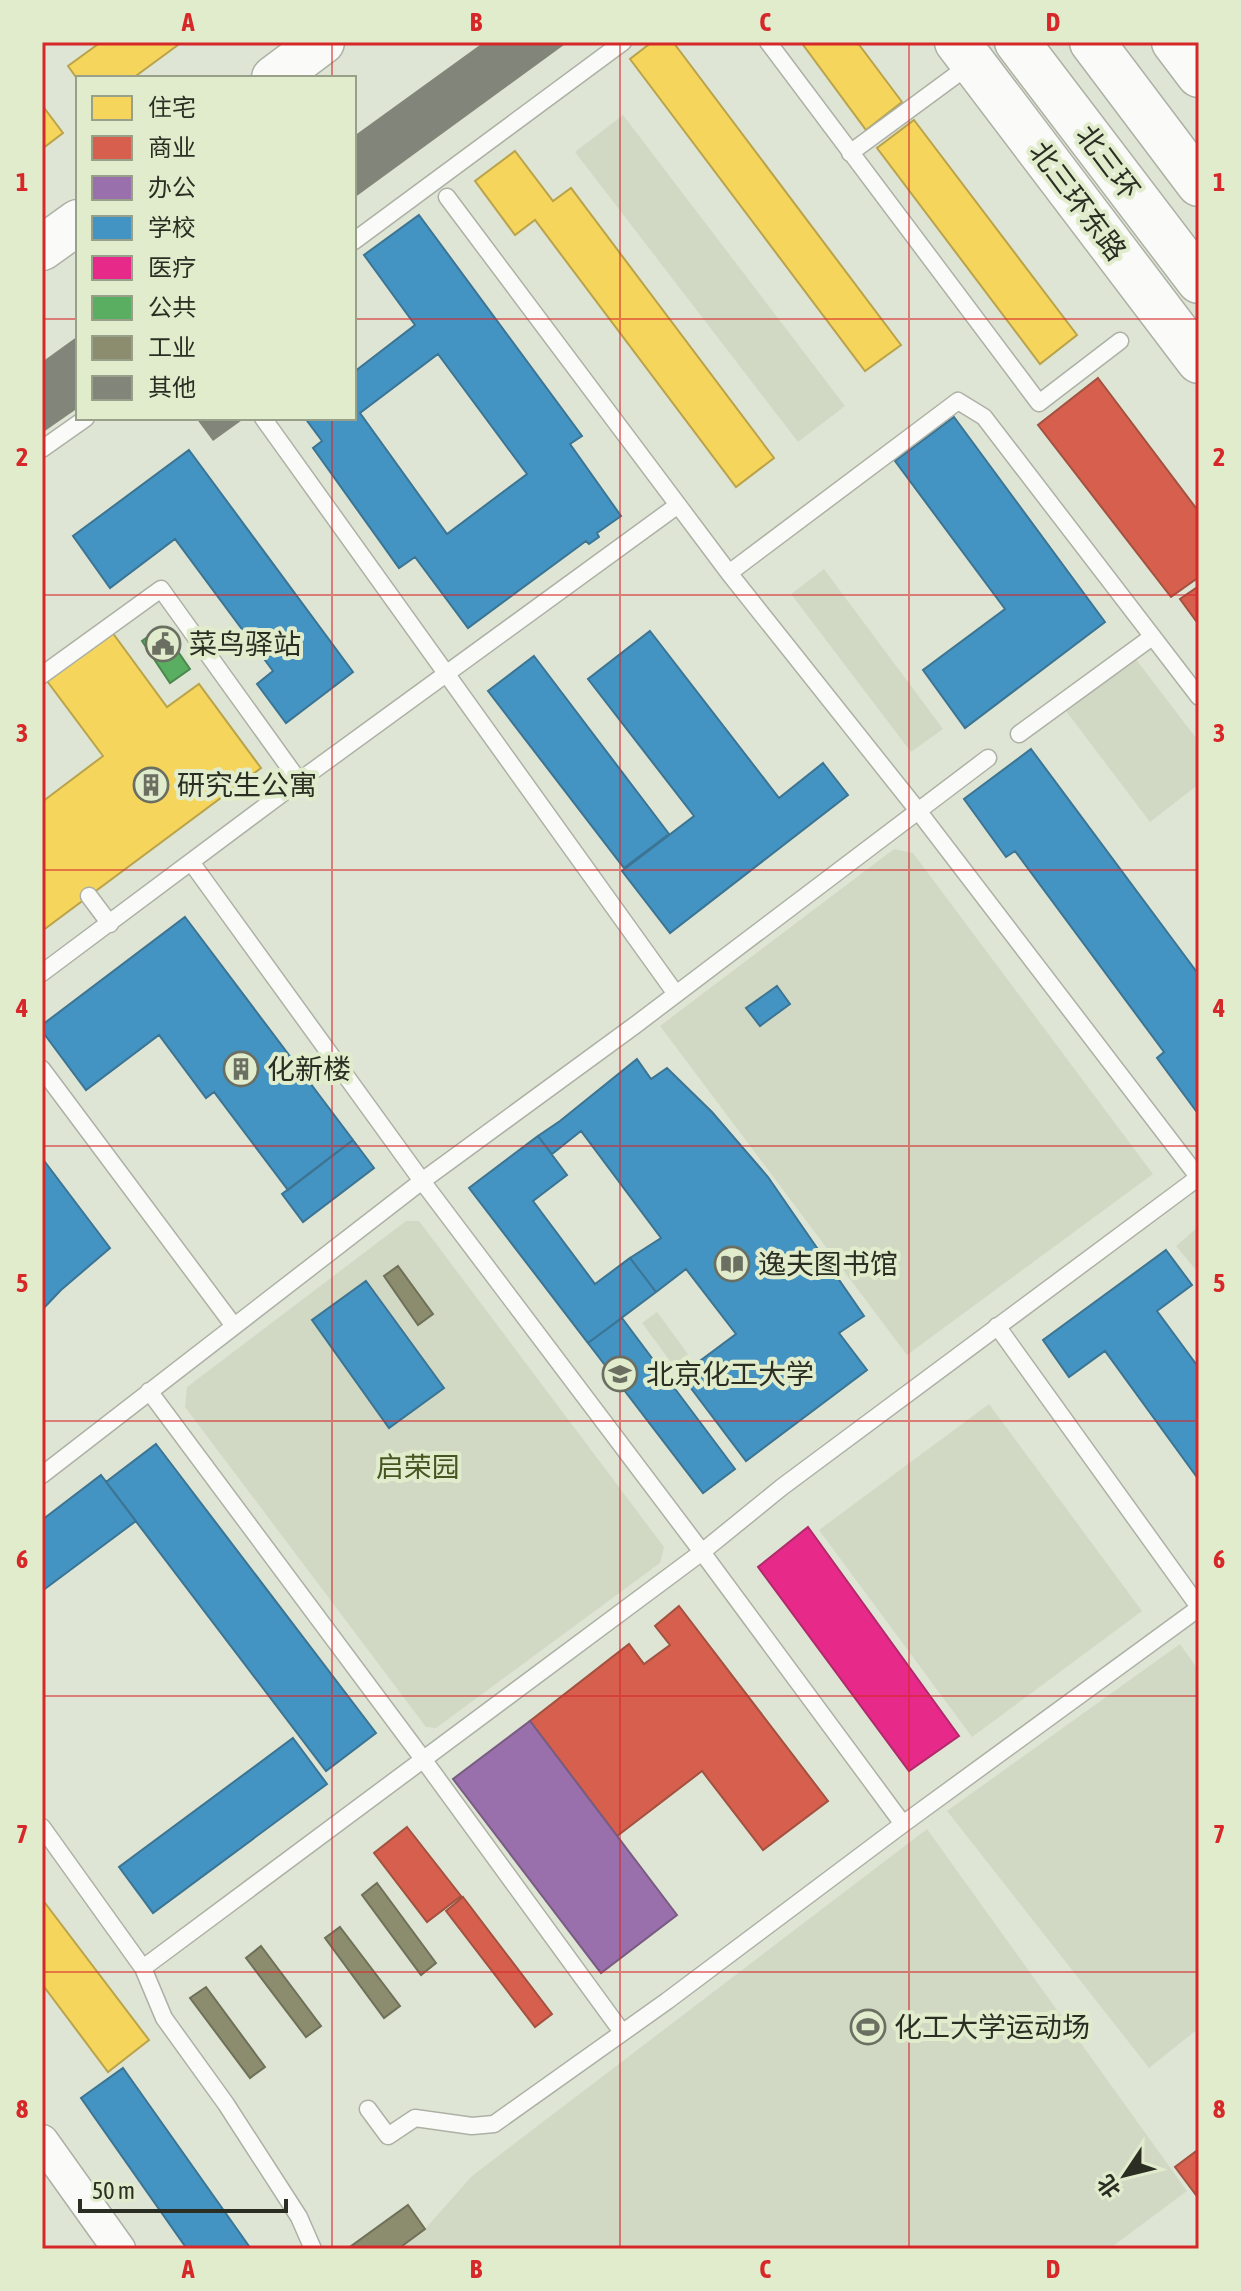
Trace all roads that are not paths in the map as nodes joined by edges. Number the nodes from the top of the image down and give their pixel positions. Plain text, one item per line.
1 (322, 42) edge
2 (623, 42) edge
3 (768, 42) edge
4 (1017, 42) edge
5 (1092, 42) edge
6 (1174, 42) edge
7 (965, 52) edge
8 (1199, 75) edge
9 (277, 76) edge
10 (850, 153) junction
11 (1199, 184) edge
12 (447, 197) dead end
13 (76, 223) edge
14 (356, 240) edge
15 (42, 248) edge
16 (1199, 281) edge
17 (1120, 341) dead end
18 (1199, 361) edge
19 (83, 420) edge
20 (264, 420) edge
21 (42, 449) edge
22 (678, 505) junction
23 (729, 573) junction
24 (1152, 637) junction
25 (42, 675) edge
26 (447, 675) junction
27 (1199, 697) edge
28 (1019, 734) dead end
29 (988, 758) dead end
30 (299, 781) junction
31 (919, 812) junction
32 (191, 862) junction
33 (89, 896) dead end
34 (110, 924) junction
35 (42, 973) edge
36 (676, 994) junction
37 (42, 1069) edge
38 (1199, 1177) edge
39 (422, 1181) junction
40 (234, 1326) junction
41 (997, 1326) junction
42 (149, 1391) junction
43 (42, 1475) edge
44 (702, 1552) junction
45 (1199, 1608) edge
46 (423, 1759) junction
47 (903, 1824) junction
48 (42, 1827) edge
49 (143, 1968) junction
50 (622, 2032) junction
51 (368, 2109) dead end
52 (42, 2141) edge
53 (119, 2249) edge
54 (313, 2249) edge

1 - 9 main road
2 - 14 lane
3 - 10 lane
4 - 16 main road, 北三环
5 - 11 main road
6 - 8 main road
7 - 10 lane
7 - 18 main road, 北三环东路
10 - 17 lane
12 - 22 lane
13 - 15 main road
19 - 21 lane
20 - 26 lane
22 - 23 lane
22 - 26 lane
23 - 24 lane
23 - 31 lane
24 - 27 lane
24 - 28 lane
25 - 30 lane
26 - 30 lane
26 - 36 lane
29 - 31 lane
30 - 32 lane
31 - 36 lane
31 - 38 lane
32 - 34 lane
32 - 39 lane
33 - 34 lane
34 - 35 lane
36 - 39 lane
37 - 40 lane
38 - 41 lane
39 - 40 lane
39 - 44 lane
40 - 42 lane
41 - 44 lane
41 - 45 lane
42 - 43 lane
42 - 46 lane
44 - 46 lane
44 - 47 lane
45 - 47 lane
46 - 49 lane
46 - 50 lane
47 - 50 lane
48 - 49 lane
49 - 54 lane
50 - 51 lane
52 - 53 street

